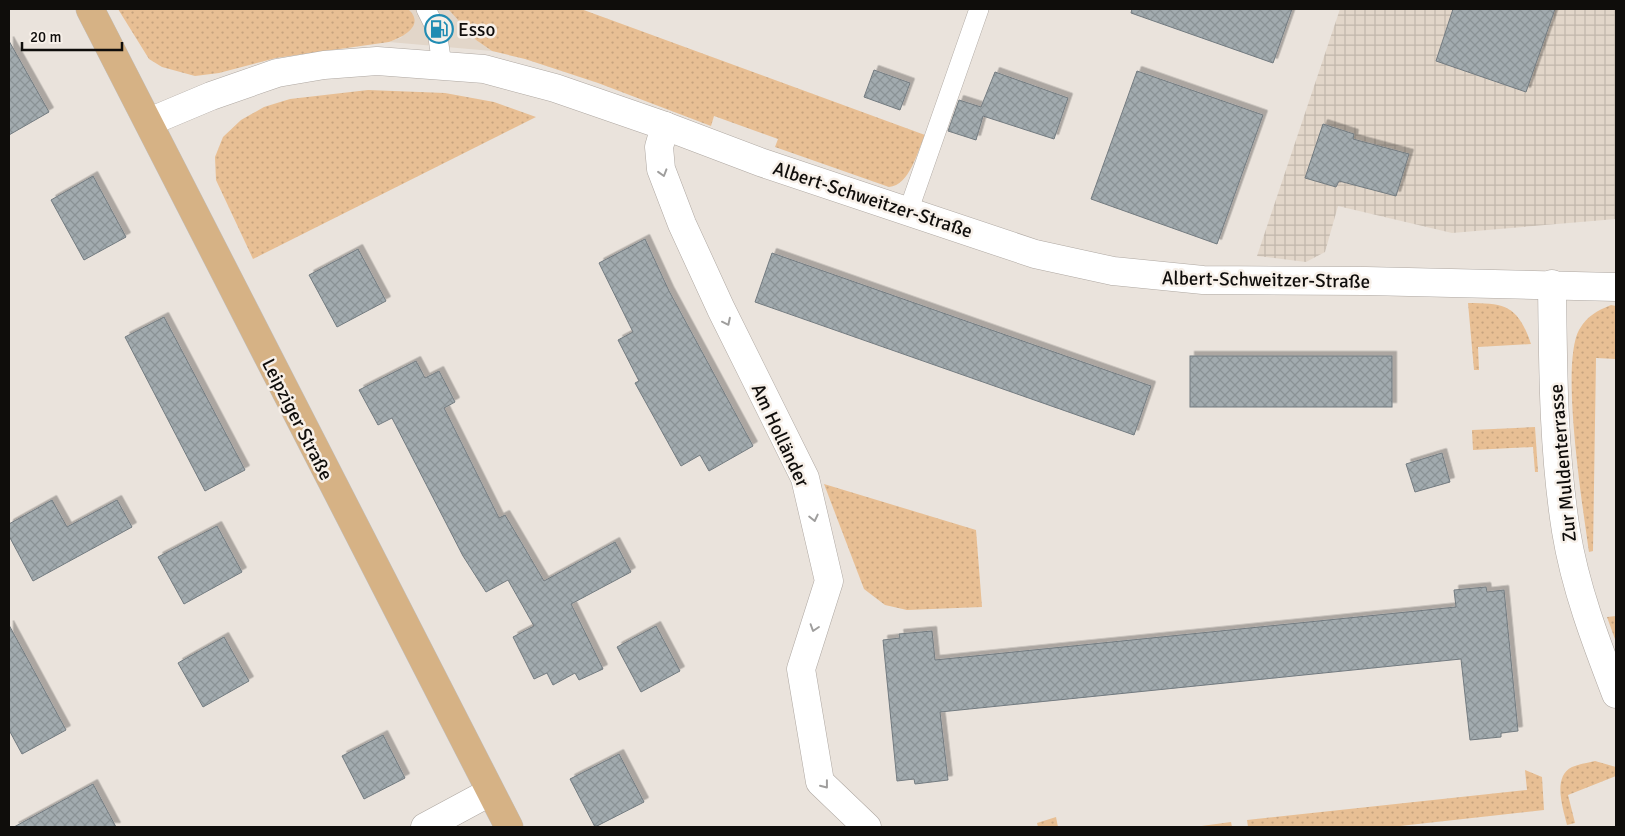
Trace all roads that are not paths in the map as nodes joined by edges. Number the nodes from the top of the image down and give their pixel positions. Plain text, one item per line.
1 (90, 9) edge
2 (426, 9) edge
3 (980, 9) edge
4 (442, 65) junction
5 (149, 122) junction
6 (665, 126) junction
7 (908, 212) junction
8 (1552, 284) junction
9 (1616, 287) edge
10 (1616, 694) edge
11 (490, 792) junction
12 (425, 827) edge
13 (509, 827) edge
14 (867, 827) edge

1 - 5 main road, Leipziger Straße
2 - 4 lane
3 - 7 lane
4 - 5 street, Albert-Schweitzer-Straße
4 - 6 street, Albert-Schweitzer-Straße
5 - 11 main road, Leipziger Straße
6 - 7 street, Albert-Schweitzer-Straße
6 -> 14 street, Am Holländer
7 - 8 street, Albert-Schweitzer-Straße
8 - 9 street, Albert-Schweitzer-Straße
8 - 10 street, Zur Muldenterrasse
11 - 12 street
11 - 13 main road, Leipziger Straße

